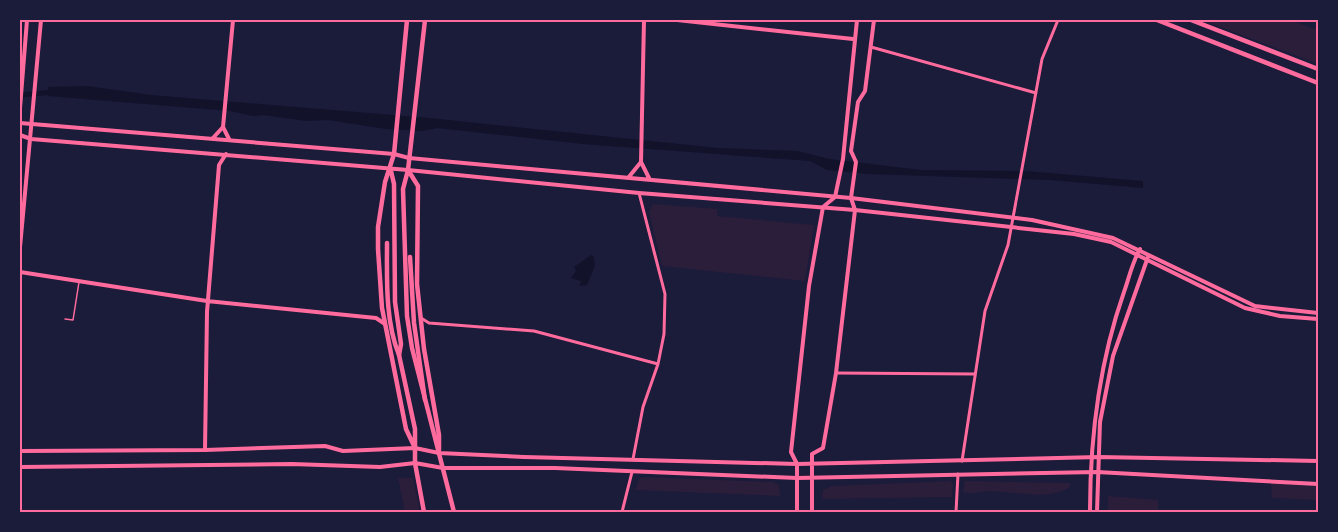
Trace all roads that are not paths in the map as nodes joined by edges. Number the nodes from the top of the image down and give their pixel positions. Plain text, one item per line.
1 (27, 20) edge
2 (41, 20) edge
3 (233, 20) edge
4 (407, 20) edge
5 (425, 20) edge
6 (644, 20) edge
7 (677, 20) edge
8 (856, 20) edge
9 (874, 20) edge
10 (1058, 20) edge
11 (1158, 20) edge
12 (1191, 20) edge
13 (854, 39) junction
14 (871, 47) junction
15 (1318, 69) edge
16 (1318, 83) edge
17 (1036, 93) junction
18 (20, 101) edge
19 (20, 108) edge
20 (20, 123) edge
21 (33, 123) junction
22 (223, 124) junction
23 (20, 135) edge
24 (213, 138) junction
25 (31, 139) junction
26 (229, 139) junction
27 (212, 153) junction
28 (226, 154) junction
29 (394, 154) junction
30 (409, 158) junction
31 (641, 162) junction
32 (219, 165) junction
33 (391, 170) junction
34 (408, 170) junction
35 (628, 178) junction
36 (650, 180) junction
37 (639, 194) junction
38 (835, 197) junction
39 (851, 198) junction
40 (823, 207) junction
41 (855, 210) junction
42 (1012, 217) junction
43 (1011, 225) junction
44 (387, 243) dead end
45 (20, 248) edge
46 (1140, 249) junction
47 (1136, 255) junction
48 (1149, 256) junction
49 (410, 257) dead end
50 (20, 272) edge
51 (79, 282) junction
52 (207, 302) junction
53 (382, 308) junction
54 (1318, 314) edge
55 (376, 318) junction
56 (421, 318) junction
57 (65, 319) dead end
58 (1318, 319) edge
59 (429, 323) junction
60 (385, 324) junction
61 (422, 329) junction
62 (399, 355) junction
63 (658, 364) junction
64 (836, 373) junction
65 (974, 374) junction
66 (426, 400) junction
67 (415, 448) junction
68 (205, 450) junction
69 (20, 451) edge
70 (439, 453) junction
71 (1099, 457) junction
72 (1091, 458) junction
73 (633, 459) junction
74 (962, 461) junction
75 (1318, 461) edge
76 (415, 463) junction
77 (811, 463) junction
78 (798, 464) junction
79 (20, 467) edge
80 (443, 468) junction
81 (632, 472) junction
82 (1097, 472) junction
83 (1090, 473) junction
84 (958, 474) junction
85 (797, 478) junction
86 (812, 478) junction
87 (1318, 484) edge
88 (424, 513) edge
89 (454, 513) edge
90 (622, 513) edge
91 (797, 513) edge
92 (812, 513) edge
93 (956, 513) edge
94 (1090, 513) edge
95 (1097, 513) edge

1 - 18 street
2 - 21 street
3 - 22 street
4 - 29 main road
5 - 30 main road
6 - 31 street
7 - 13 street
8 - 13 street
9 - 14 street
10 - 17 street
11 - 16 main road
12 - 15 main road
13 - 38 street
14 - 17 street
14 - 39 street
17 - 42 street
18 - 19 street
20 - 21 street
21 - 24 street
21 - 25 street
22 - 24 street
22 - 26 street
23 - 25 street
24 - 26 street
25 - 27 street
25 - 45 street
26 - 29 street
27 - 28 street
27 - 32 street
28 - 32 street
28 - 33 street
29 - 30 street
29 - 33 main road
30 - 34 main road
30 - 35 street
31 - 35 street
31 - 36 street
32 - 52 street
33 - 34 street
33 - 53 main road
33 - 62 main road
34 - 37 street
34 - 56 main road
34 - 66 main road
35 - 36 street
36 - 38 street
37 - 40 street
37 - 63 street
38 - 39 street
38 - 40 street
39 - 41 street
39 - 42 street
40 - 41 street
40 - 78 street
41 - 43 street
41 - 64 street
42 - 43 street
42 - 46 street
43 - 47 street
43 - 65 street
44 - 62 main road
46 - 47 street
46 - 48 street
47 - 48 street
47 - 72 street
48 - 54 street
48 - 58 street
48 - 71 street
49 - 66 main road
50 - 51 street
51 - 52 street
51 - 57 lane
52 - 55 street
52 - 68 street
53 - 55 street
53 - 60 main road
55 - 60 street
56 - 59 street
56 - 61 main road
59 - 61 street
59 - 63 street
60 - 67 main road
61 - 70 main road
62 - 67 main road
63 - 73 street
64 - 65 street
64 - 77 street
65 - 74 street
66 - 70 main road
67 - 68 street
67 - 70 street
67 - 76 main road
68 - 69 street
70 - 73 street
70 - 80 main road
71 - 72 street
71 - 75 street
71 - 82 street
72 - 74 street
72 - 83 street
73 - 78 street
74 - 77 street
76 - 79 street
76 - 80 street
76 - 88 main road
77 - 78 street
77 - 86 street
78 - 85 street
80 - 81 street
80 - 89 main road
81 - 85 street
81 - 90 street
82 - 83 street
82 - 87 street
82 - 95 street
83 - 84 street
83 - 94 street
84 - 86 street
84 - 93 street
85 - 86 street
85 - 91 street
86 - 92 street

